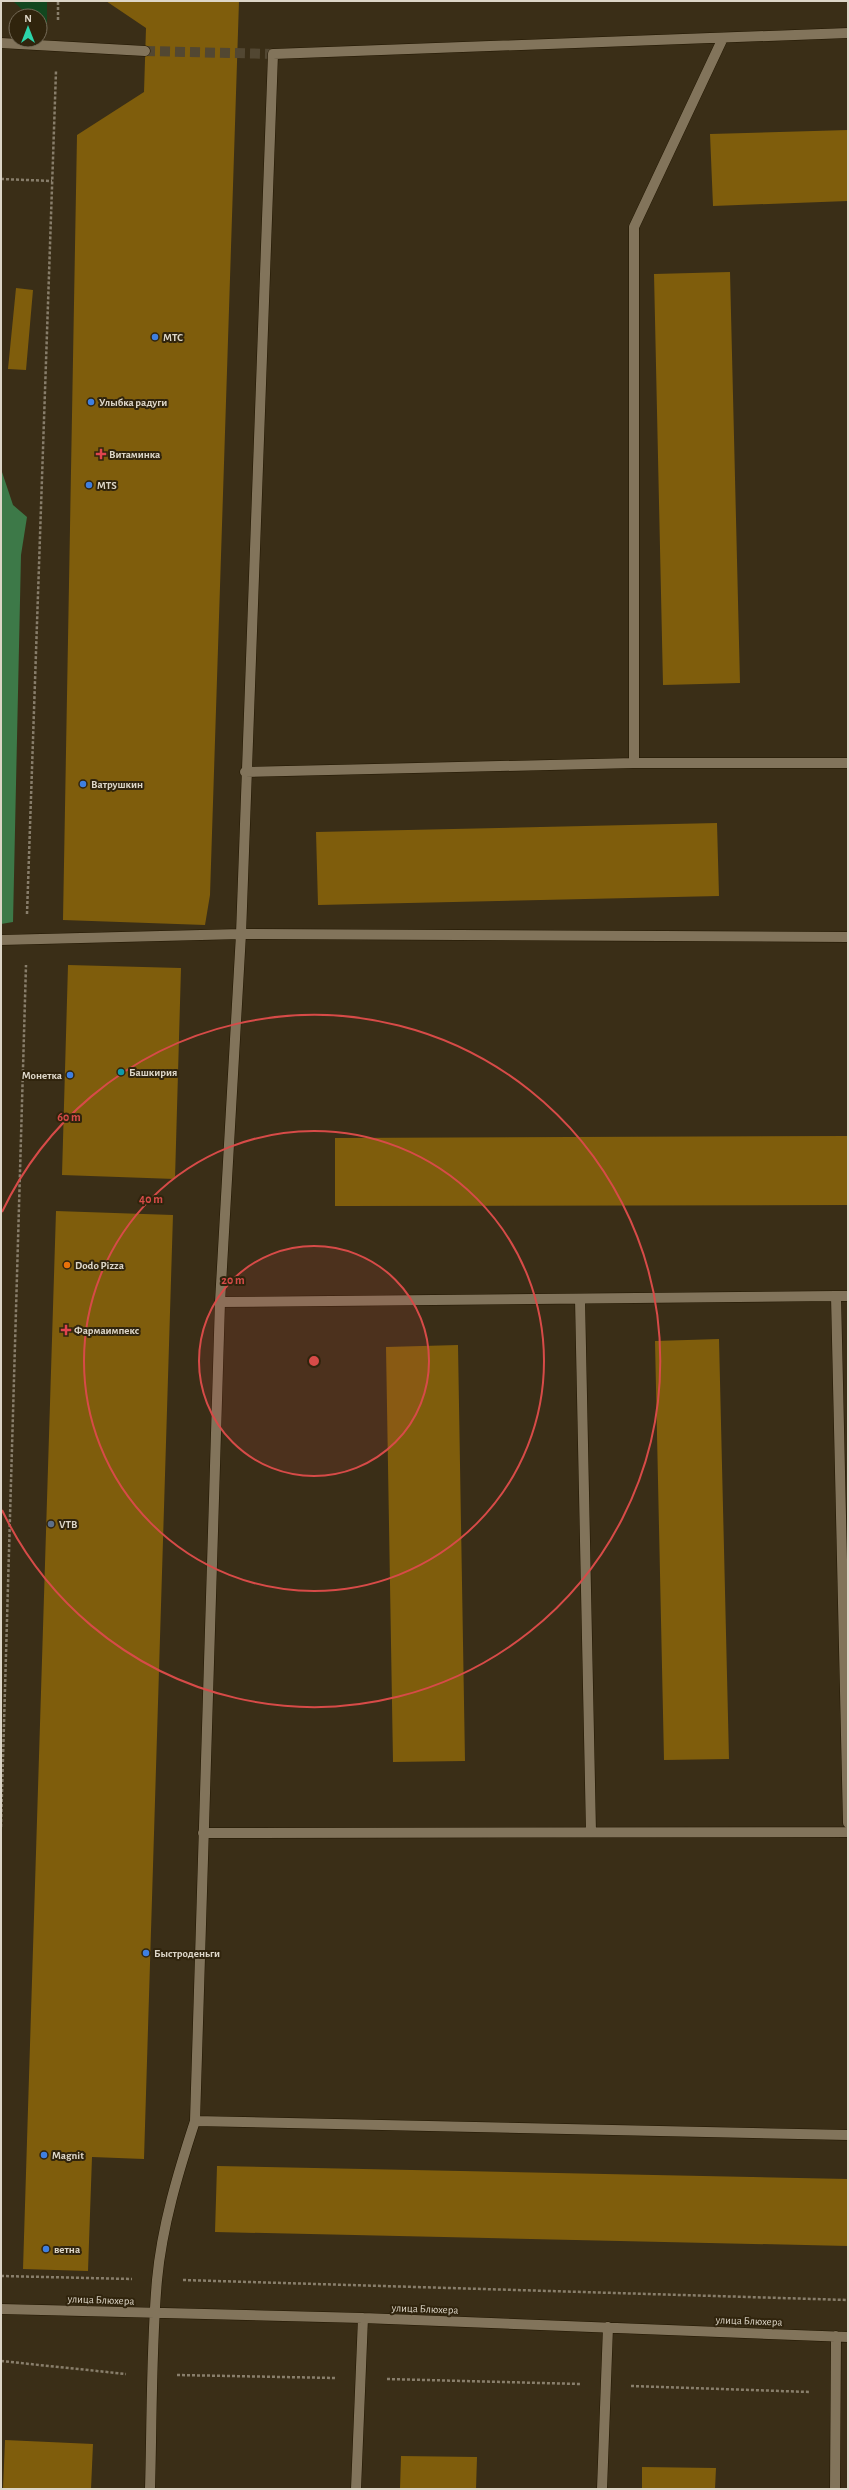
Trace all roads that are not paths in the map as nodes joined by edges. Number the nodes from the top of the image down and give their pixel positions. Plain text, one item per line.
1 (848, 33) edge
2 (723, 38) junction
3 (1, 43) edge
4 (145, 51) tunnel mouth
5 (634, 763) junction
6 (848, 763) edge
7 (245, 772) junction
8 (241, 934) junction
9 (848, 937) edge
10 (1, 940) edge
11 (836, 1296) junction
12 (848, 1296) edge
13 (580, 1299) junction
14 (220, 1302) junction
15 (848, 1823) edge
16 (591, 1832) junction
17 (848, 1832) edge
18 (203, 1833) junction
19 (195, 2121) junction
20 (848, 2135) edge
21 (1, 2308) edge
22 (156, 2314) junction
23 (362, 2318) junction
24 (608, 2327) junction
25 (836, 2336) junction
26 (848, 2337) edge
27 (150, 2489) edge
28 (356, 2489) edge
29 (602, 2489) edge
30 (835, 2489) edge

1 - 2 street
2 - 5 street
2 - 7 street
3 - 4 street
5 - 6 street
5 - 7 street
7 - 8 street
8 - 9 street
8 - 10 street
8 - 14 street
11 - 12 street
11 - 13 street
11 - 15 street
13 - 14 street
13 - 16 street
14 - 18 street
16 - 17 street
16 - 18 street
18 - 19 street
19 - 20 street
19 - 22 street
21 - 22 street, улица Блюхера
22 - 23 street, улица Блюхера
22 - 27 street
23 - 24 street, улица Блюхера
23 - 28 street
24 - 25 street, улица Блюхера
24 - 29 street
25 - 26 street, улица Блюхера
25 - 30 street

